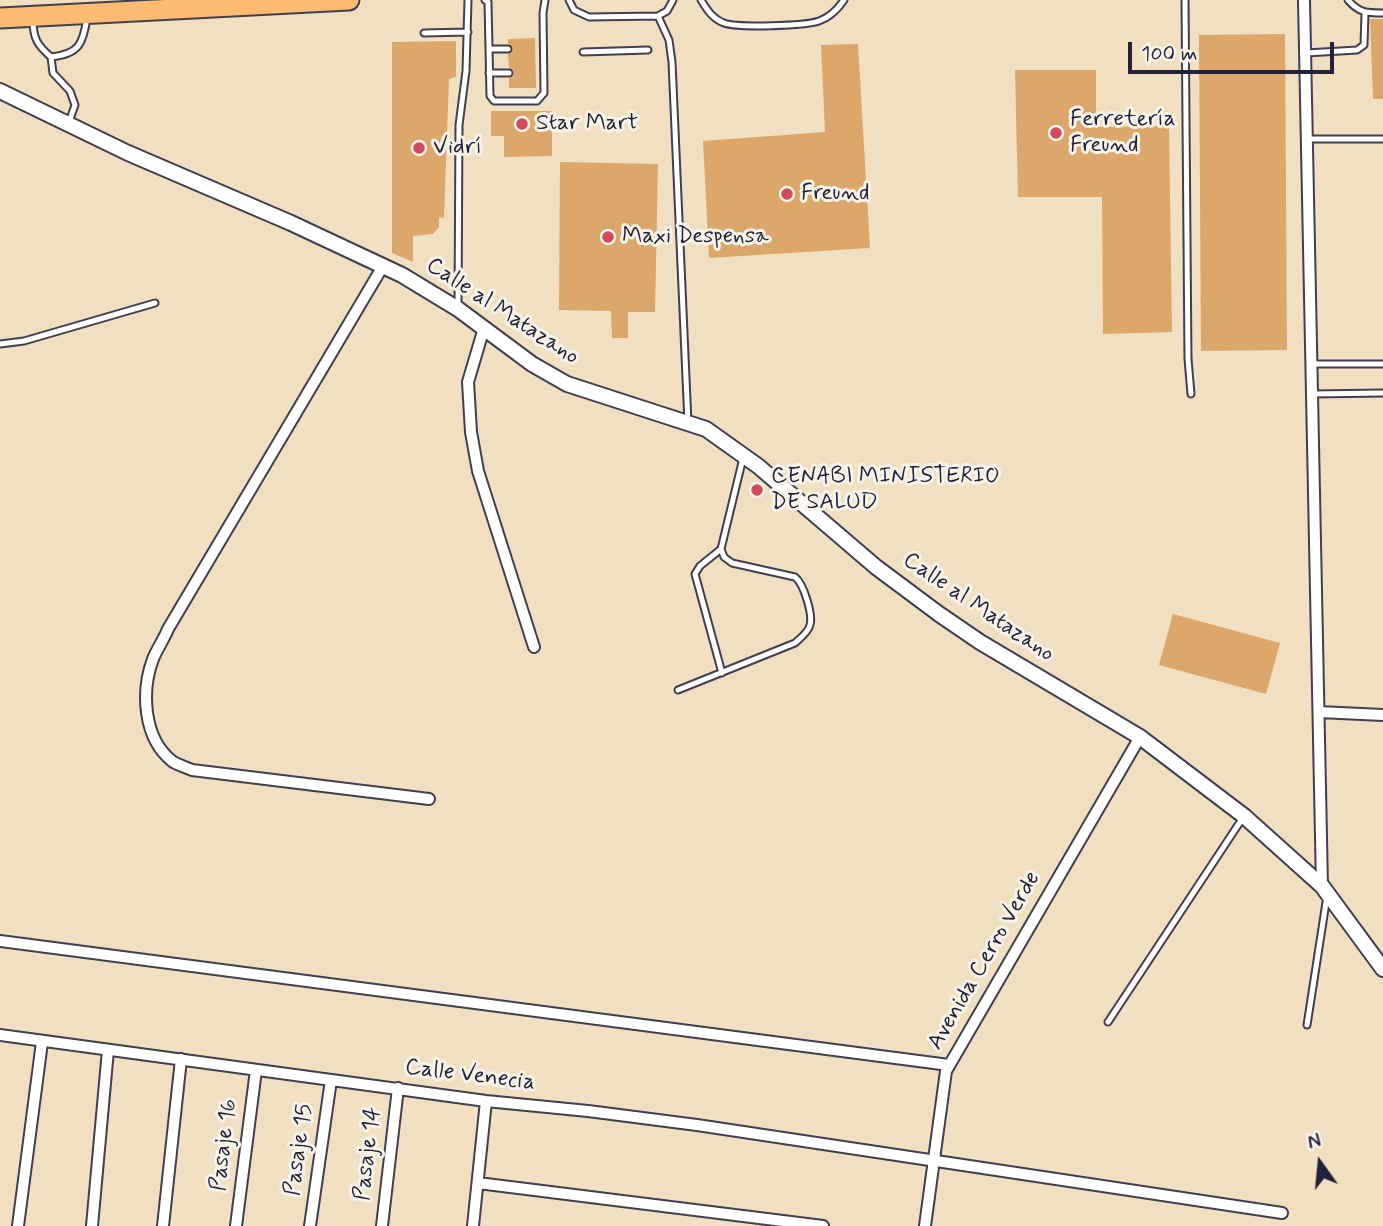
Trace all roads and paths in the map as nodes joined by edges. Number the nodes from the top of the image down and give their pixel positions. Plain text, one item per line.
1 (349, 0) edge
2 (468, 0) edge
3 (485, 0) edge
4 (545, 0) edge
5 (569, 0) edge
6 (673, 0) edge
7 (701, 0) edge
8 (844, 0) edge
9 (1185, 0) edge
10 (1304, 0) edge
11 (1348, 0) edge
12 (1364, 13) junction
13 (1383, 13) edge
14 (88, 14) junction
15 (659, 16) junction
16 (33, 17) junction
17 (0, 18) edge
18 (468, 32) junction
19 (424, 33) dead end
20 (535, 48) dead end
21 (543, 48) junction
22 (489, 49) junction
23 (508, 49) dead end
24 (648, 50) dead end
25 (583, 52) dead end
26 (1306, 53) junction
27 (51, 57) junction
28 (536, 72) dead end
29 (544, 72) junction
30 (489, 73) junction
31 (509, 73) dead end
32 (0, 91) edge
33 (68, 124) junction
34 (1308, 139) junction
35 (1383, 139) edge
36 (383, 266) junction
37 (155, 303) dead end
38 (458, 309) junction
39 (484, 328) junction
40 (0, 344) edge
41 (1383, 363) edge
42 (1311, 364) junction
43 (1191, 394) dead end
44 (1312, 394) junction
45 (1383, 394) edge
46 (688, 424) junction
47 (744, 455) junction
48 (721, 549) junction
49 (534, 647) dead end
50 (722, 673) junction
51 (678, 690) dead end
52 (1319, 712) junction
53 (1383, 715) edge
54 (1140, 737) junction
55 (429, 799) dead end
56 (1244, 816) junction
57 (1324, 889) junction
58 (0, 941) edge
59 (1383, 969) edge
60 (1108, 1022) dead end
61 (1307, 1025) dead end
62 (0, 1035) edge
63 (42, 1042) junction
64 (108, 1050) junction
65 (181, 1059) junction
66 (949, 1065) junction
67 (256, 1070) junction
68 (331, 1080) junction
69 (398, 1088) junction
70 (486, 1101) junction
71 (934, 1160) junction
72 (478, 1183) junction
73 (1282, 1213) dead end
74 (18, 1226) edge
75 (92, 1226) edge
76 (163, 1226) edge
77 (236, 1226) edge
78 (310, 1226) edge
79 (382, 1226) edge
80 (473, 1226) edge
81 (823, 1226) edge
82 (925, 1226) edge

1 - 14 highway
2 - 18 lane
3 - 22 lane
4 - 21 lane
5 - 15 lane
6 - 15 lane
7 - 8 lane
9 - 43 lane
10 - 26 street
11 - 12 lane
12 - 13 lane
12 - 26 lane
14 - 16 highway
14 - 27 lane
15 - 46 lane
16 - 17 highway
16 - 27 lane
18 - 19 lane
18 - 38 lane
20 - 21 lane
21 - 29 lane
22 - 23 lane
22 - 30 lane
24 - 25 lane
26 - 34 street
27 - 33 lane
28 - 29 lane
29 - 30 lane
30 - 31 lane
32 - 33 street, Calle al Matazano
33 - 36 street, Calle al Matazano
34 - 35 lane
34 - 42 street
36 - 38 street, Calle al Matazano
36 - 55 street
37 - 40 lane
38 - 39 street, Calle al Matazano
39 - 46 street, Calle al Matazano
39 - 49 street
41 - 42 lane
42 - 44 street
44 - 45 lane
44 - 52 street
46 - 47 street, Calle al Matazano
47 - 48 lane
47 - 54 street, Calle al Matazano
48 - 50 lane
48 - 50 lane
50 - 51 lane
52 - 53 street
52 - 57 street
54 - 56 street, Calle al Matazano
54 - 66 street, Avenida Cerro Verde
56 - 57 street, Calle al Matazano
56 - 60 lane
57 - 59 street, Calle al Matazano
57 - 61 lane
58 - 66 street
62 - 63 street, Calle Venecia
63 - 64 street, Calle Venecia
63 - 74 street
64 - 65 street, Calle Venecia
64 - 75 street
65 - 67 street, Calle Venecia
65 - 76 street
66 - 71 street, Avenida Cerro Verde
67 - 68 street, Calle Venecia
67 - 77 street, Pasaje 16
68 - 69 street, Calle Venecia
68 - 78 street, Pasaje 15
69 - 70 street, Calle Venecia
69 - 79 street, Pasaje 14
70 - 71 street, Calle Venecia
70 - 72 street
71 - 73 street, Calle Venecia
71 - 82 street, Avenida Cerro Verde
72 - 80 street
72 - 81 street

